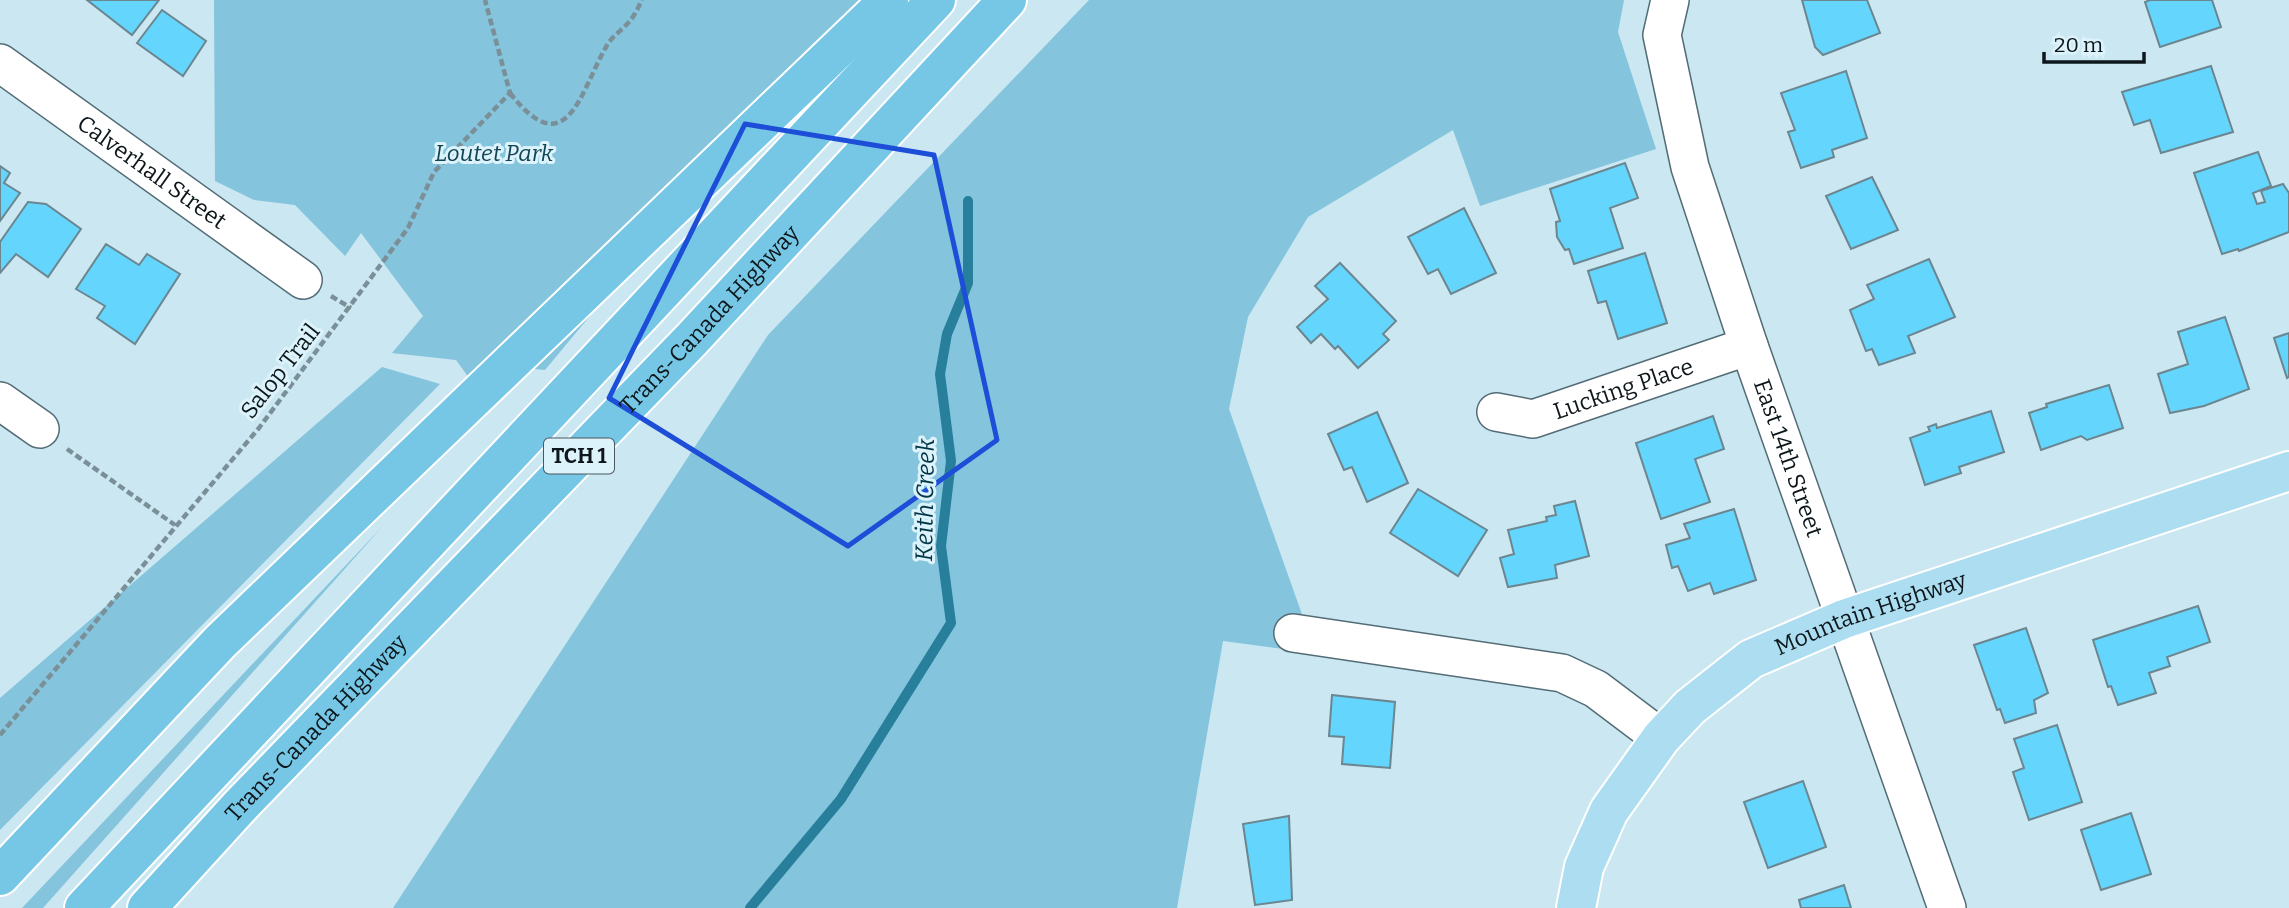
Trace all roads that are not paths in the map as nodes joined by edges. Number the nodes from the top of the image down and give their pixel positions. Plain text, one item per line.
1 (889, 0) edge
2 (936, 0) edge
3 (1007, 0) edge
4 (1670, 0) edge
5 (0, 63) edge
6 (303, 280) dead end
7 (1749, 346) junction
8 (0, 401) edge
9 (1496, 412) dead end
10 (40, 429) road end
11 (2289, 471) edge
12 (1844, 619) junction
13 (1293, 633) dead end
14 (1661, 738) junction
15 (0, 876) edge
16 (84, 908) edge
17 (147, 908) edge
18 (1576, 908) edge
19 (1947, 908) edge

1 - 15 highway
2 - 16 highway, Trans-Canada Highway / TCH 1
3 - 17 highway, Trans-Canada Highway / TCH 1
4 - 7 street, East 14th Street
5 - 6 street, Calverhall Street
7 - 9 street, Lucking Place
7 - 12 street, East 14th Street
8 - 10 street
11 - 12 main road, Mountain Highway
12 - 14 main road, Mountain Highway
12 - 19 street, East 14th Street
13 - 14 street
14 - 18 main road, Mountain Highway

